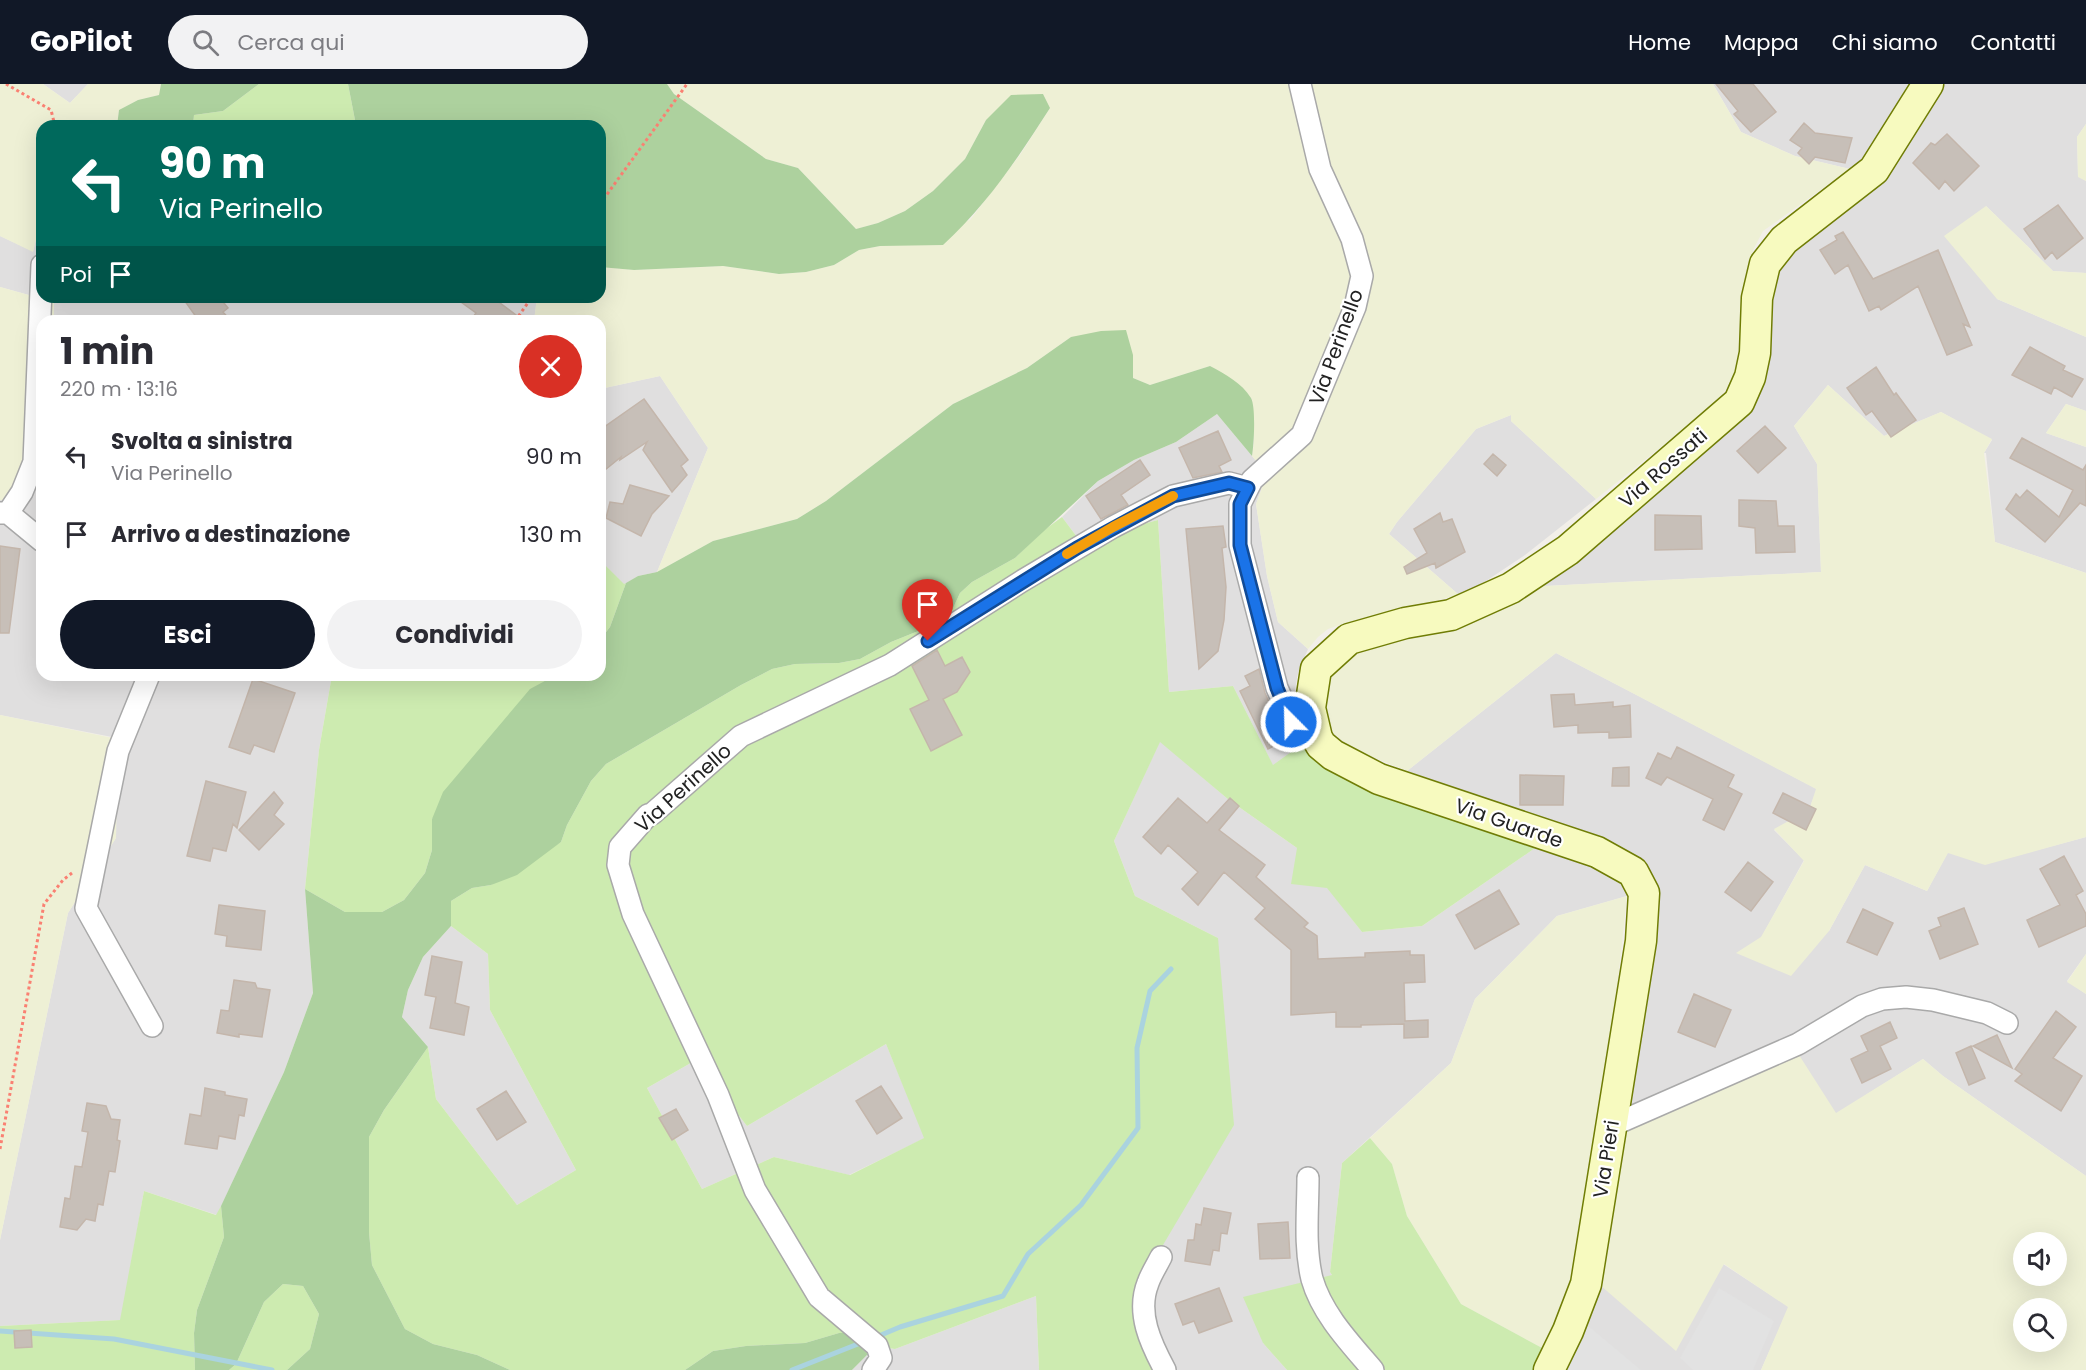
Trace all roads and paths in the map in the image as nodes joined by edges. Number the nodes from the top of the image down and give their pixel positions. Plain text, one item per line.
1 (6, 84) edge
2 (687, 84) edge
3 (1300, 84) edge
4 (1928, 84) edge
5 (54, 120) edge
6 (606, 196) edge
7 (36, 413) edge
8 (1248, 488) junction
9 (4, 513) edge
10 (36, 537) edge
11 (147, 681) edge
12 (1319, 742) junction
13 (96, 857) junction
14 (1641, 940) joint
15 (2007, 1023) dead end
16 (152, 1026) dead end
17 (1611, 1126) junction
18 (0, 1149) edge
19 (1308, 1178) dead end
20 (1161, 1257) dead end
21 (873, 1370) edge
22 (1165, 1370) edge
23 (1373, 1370) edge
24 (1549, 1370) edge

1 - 5 path
2 - 6 path
3 - 8 street, Via Perinello
4 - 12 street, Via Rossati
7 - 9 street
8 - 12 street, Via Perinello
8 - 21 street, Via Perinello
9 - 10 street
11 - 13 street
12 - 14 street, Via Guarde
13 - 16 street
13 - 18 path
14 - 17 street, Via Pieri
15 - 17 street
17 - 24 street, Via Pieri
19 - 23 street
20 - 22 street

